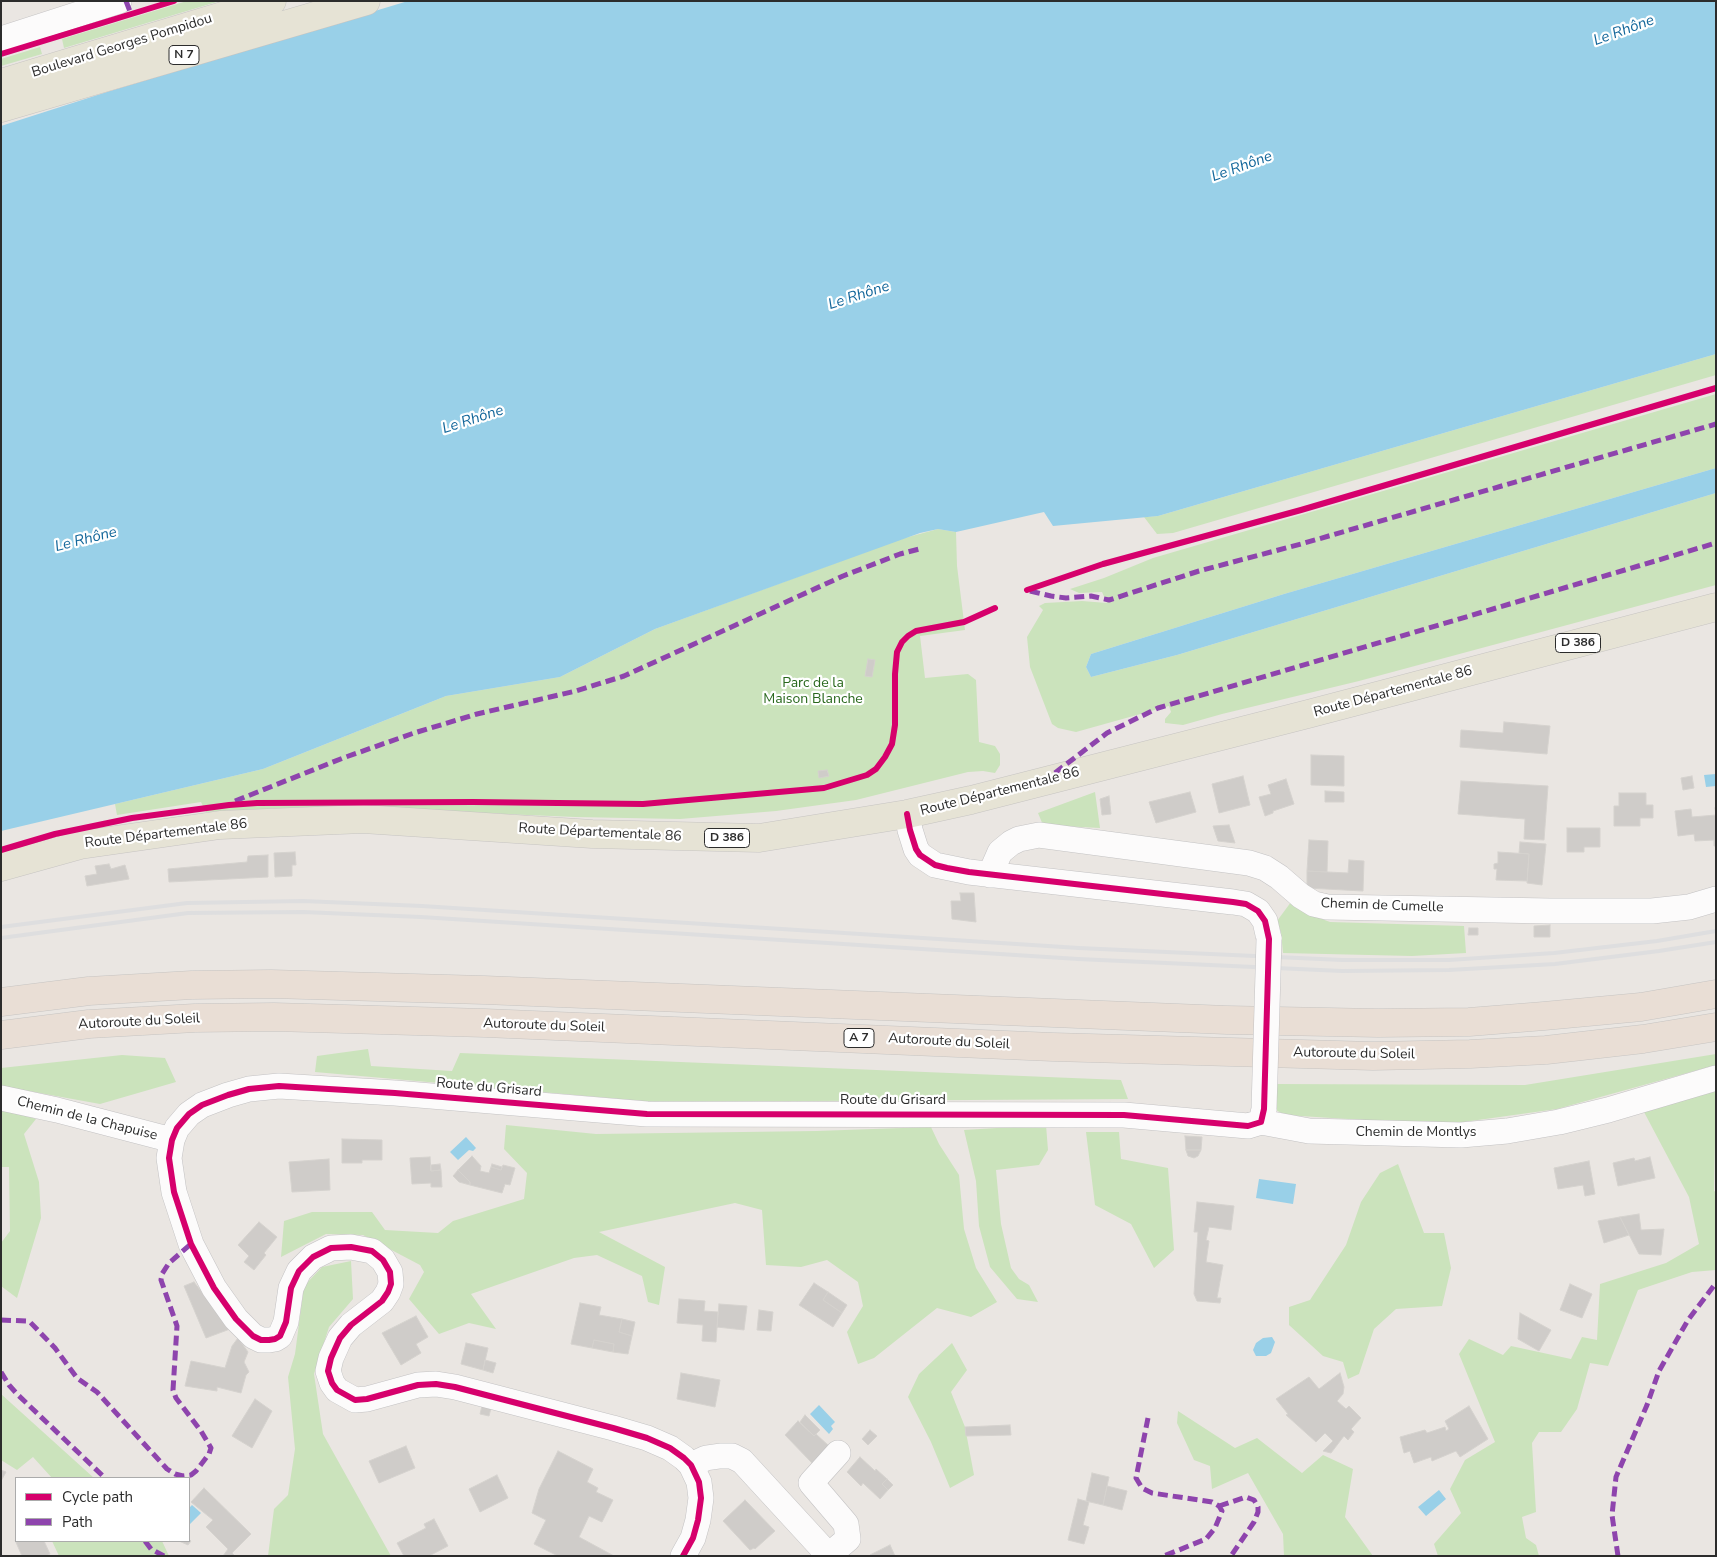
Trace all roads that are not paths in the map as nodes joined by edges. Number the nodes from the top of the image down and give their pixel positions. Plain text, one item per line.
1 (119, 1) edge
2 (272, 1) edge
3 (366, 1) edge
4 (1, 39) edge
5 (1, 83) edge
6 (1, 108) edge
7 (1716, 607) edge
8 (907, 814) junction
9 (1, 867) edge
10 (990, 875) junction
11 (1716, 899) edge
12 (1716, 994) edge
13 (1, 1002) edge
14 (1716, 1027) edge
15 (1, 1035) edge
16 (1716, 1078) edge
17 (1, 1098) edge
18 (1262, 1115) junction
19 (172, 1140) junction
20 (838, 1453) dead end
21 (692, 1466) junction
22 (684, 1556) edge
23 (826, 1556) edge

1 - 4 street
2 - 5 main road, Boulevard Georges Pompidou / N 7
3 - 6 main road, Boulevard Georges Pompidou / N 7
7 - 8 main road, Route Départementale 86 / D 386
8 - 9 main road, Route Départementale 86 / D 386
8 - 10 street
10 - 11 street, Chemin de Cumelle
10 - 18 street, bridge
12 - 13 highway
14 - 15 highway, Autoroute du Soleil / A 7
16 - 18 street, Chemin de Montlys
17 - 19 street, Chemin de la Chapuise
18 - 19 street, Route du Grisard
19 - 21 street, Route du Grisard
20 - 23 street
21 - 22 street
21 - 23 street

